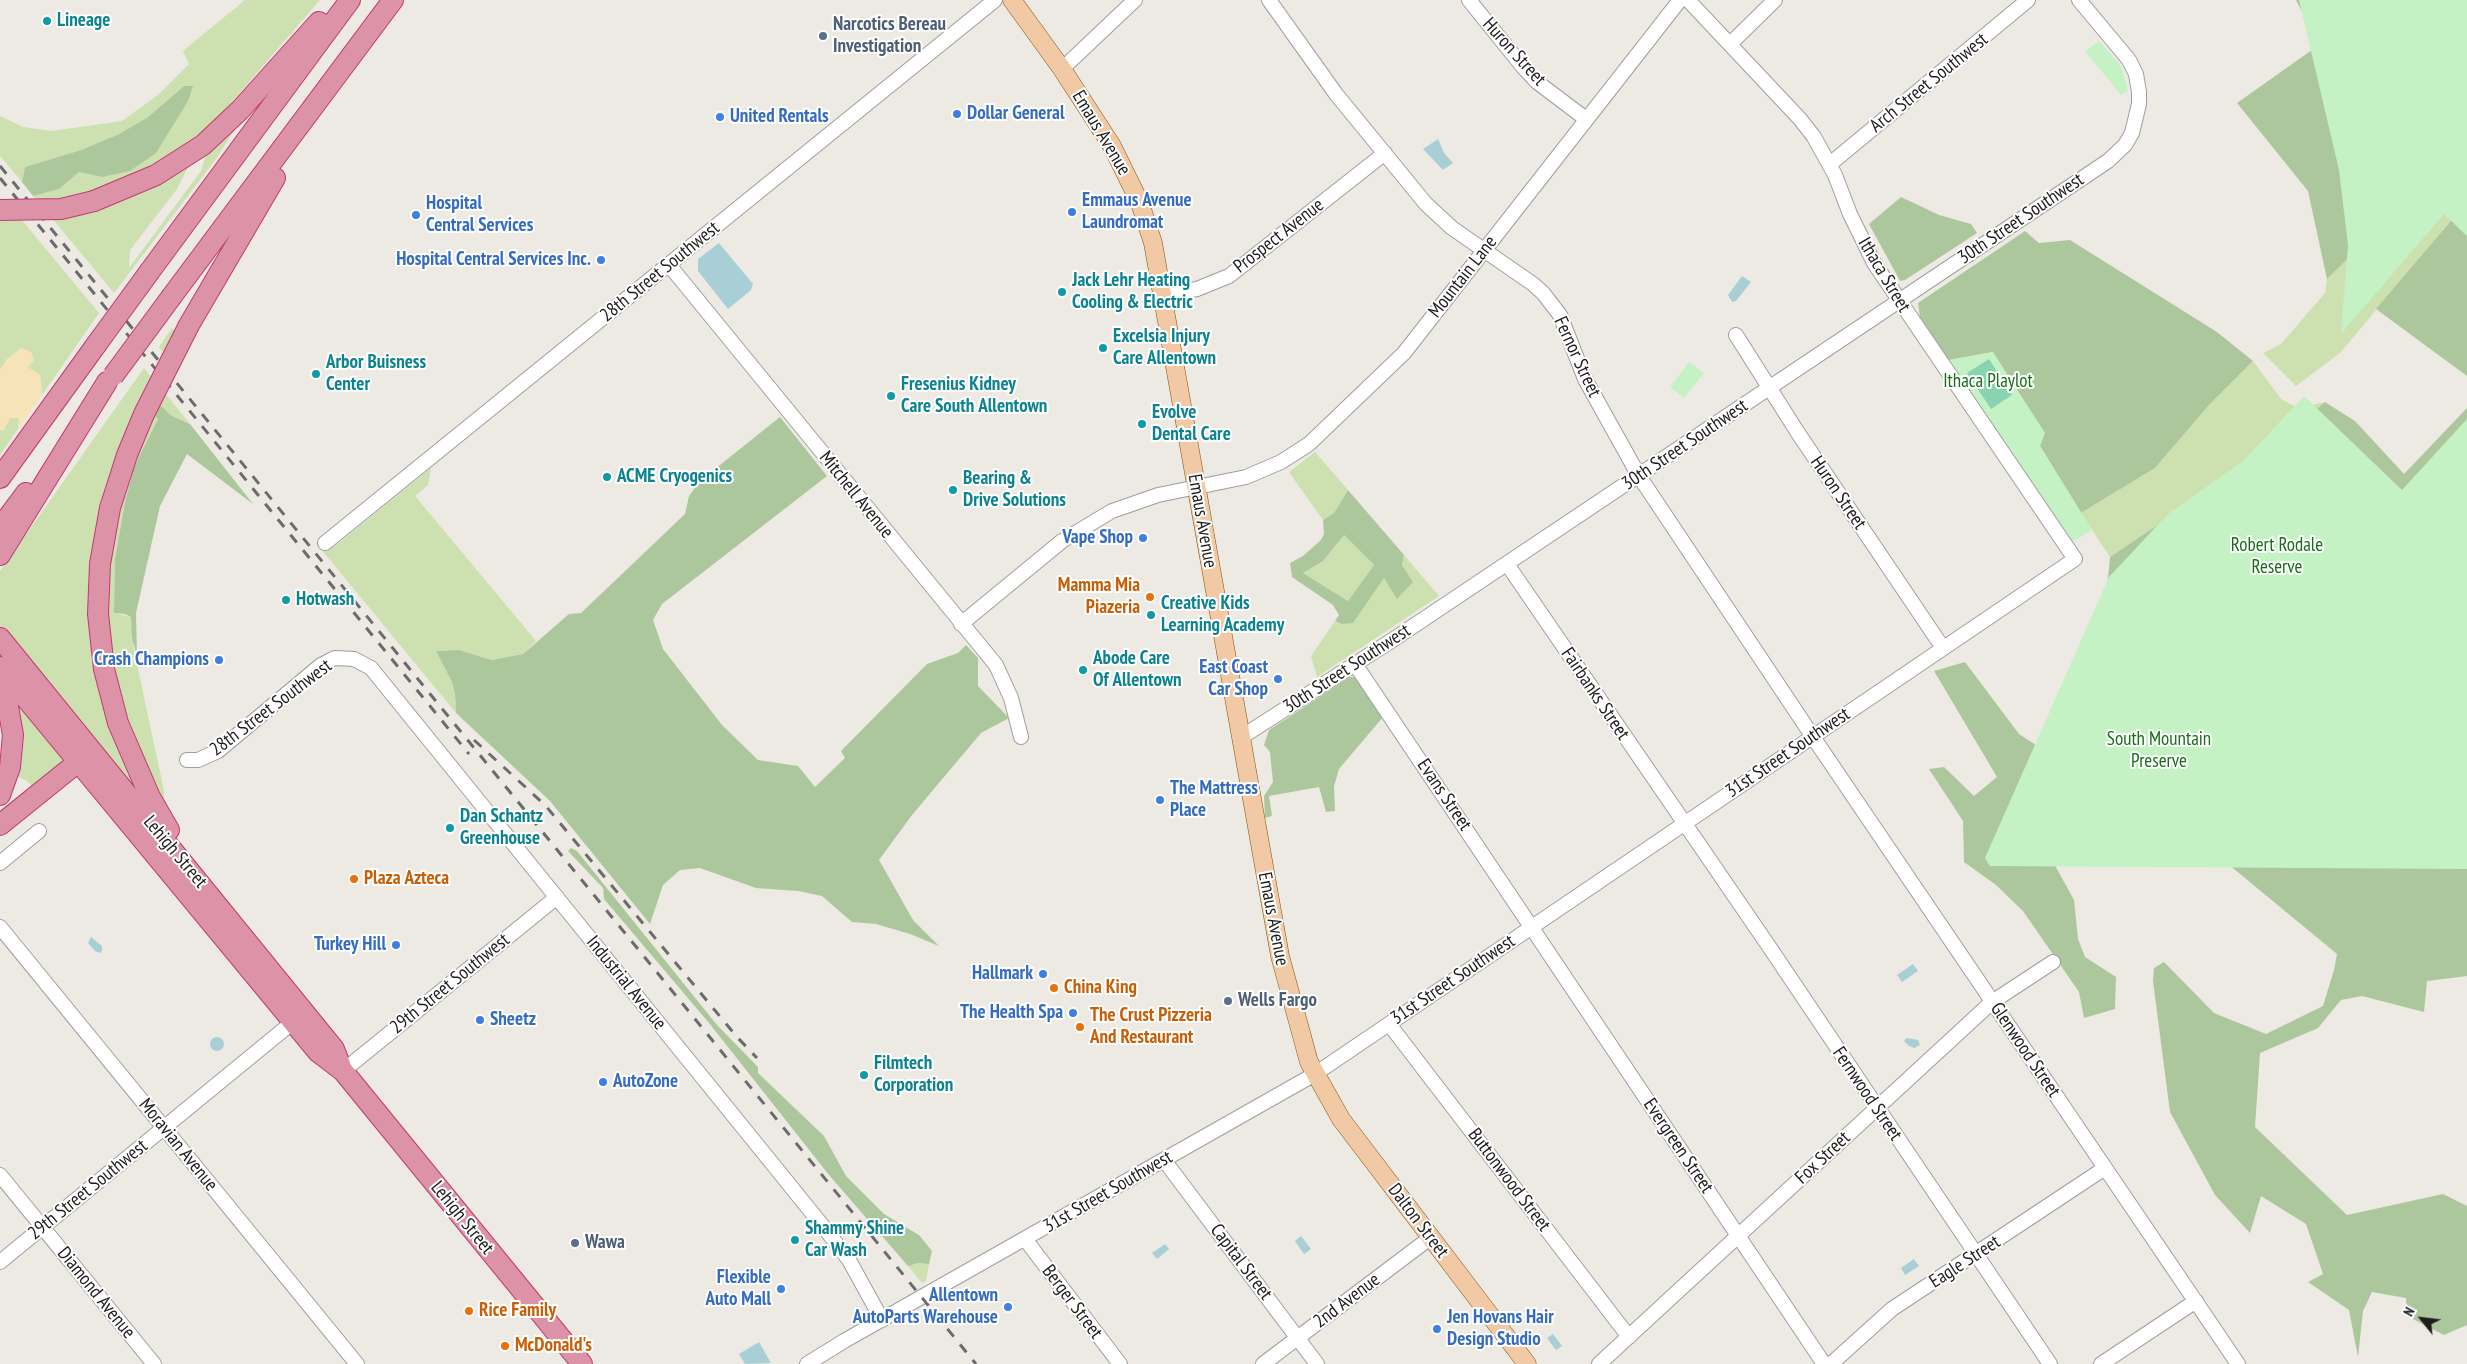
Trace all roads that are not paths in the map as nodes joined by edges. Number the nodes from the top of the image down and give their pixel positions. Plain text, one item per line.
1 (339, 0) edge
2 (350, 0) edge
3 (393, 0) edge
4 (995, 0) edge
5 (1012, 0) edge
6 (1136, 0) edge
7 (1269, 0) edge
8 (1469, 0) edge
9 (1680, 0) edge
10 (1688, 0) edge
11 (1775, 0) edge
12 (2028, 0) edge
13 (2079, 0) edge
14 (1730, 44) junction
15 (1062, 69) junction
16 (323, 96) junction
17 (1586, 119) junction
18 (1384, 153) junction
19 (1830, 164) junction
20 (0, 210) edge
21 (1482, 251) junction
22 (668, 265) junction
23 (1162, 295) junction
24 (1899, 301) junction
25 (1736, 335) dead end
26 (1769, 389) junction
27 (1639, 476) junction
28 (0, 478) edge
29 (1196, 488) junction
30 (7, 532) edge
31 (325, 543) dead end
32 (0, 555) edge
33 (2075, 559) joint
34 (1507, 564) junction
35 (961, 624) junction
36 (0, 638) edge
37 (1943, 648) junction
38 (354, 659) joint
39 (1355, 664) junction
40 (0, 667) edge
41 (0, 684) edge
42 (1022, 737) dead end
43 (1813, 737) junction
44 (1240, 738) junction
45 (85, 756) junction
46 (187, 760) dead end
47 (0, 795) edge
48 (1683, 824) junction
49 (0, 825) edge
50 (39, 831) dead end
51 (0, 863) edge
52 (557, 897) junction
53 (214, 899) junction
54 (0, 927) edge
55 (1532, 927) junction
56 (2053, 962) dead end
57 (1992, 1002) junction
58 (293, 1022) junction
59 (1389, 1024) junction
60 (343, 1071) junction
61 (1315, 1074) junction
62 (1877, 1108) junction
63 (164, 1128) junction
64 (1164, 1160) junction
65 (2105, 1168) junction
66 (0, 1175) edge
67 (43, 1227) junction
68 (1739, 1236) junction
69 (1430, 1238) junction
70 (1025, 1239) junction
71 (1976, 1254) junction
72 (0, 1262) edge
73 (2196, 1301) junction
74 (882, 1320) junction
75 (1629, 1337) junction
76 (1298, 1338) junction
77 (154, 1364) edge
78 (357, 1364) edge
79 (582, 1364) edge
80 (807, 1364) edge
81 (1120, 1364) edge
82 (1263, 1364) edge
83 (1318, 1364) edge
84 (1526, 1364) edge
85 (1599, 1364) edge
86 (1824, 1364) edge
87 (1831, 1364) edge
88 (2050, 1364) edge
89 (2101, 1364) edge
90 (2238, 1364) edge

1 - 20 highway, bridge
2 - 28 highway, bridge
3 - 16 highway
4 - 22 street, 28th Street Southwest
5 - 15 main road, Emaus Avenue
6 - 15 street
7 - 18 street, Fernor Street
8 - 17 street, Huron Street
9 - 17 street, Mountain Lane
10 - 14 street, Ithaca Street
11 - 14 street
12 - 19 street, Arch Street Southwest
13 - 24 street, 30th Street Southwest
14 - 19 street, Ithaca Street
15 - 23 main road, Emaus Avenue
16 - 30 highway, bridge
16 - 53 highway, bridge
17 - 21 street, Mountain Lane
18 - 21 street, Fernor Street
18 - 23 street, Prospect Avenue
19 - 24 street, Ithaca Street
21 - 27 street, Fernor Street
21 - 29 street, Mountain Lane
22 - 31 street, 28th Street Southwest
22 - 35 street, Mitchell Avenue
23 - 29 main road, Emaus Avenue
24 - 26 street, 30th Street Southwest
24 - 33 street, Ithaca Street
25 - 26 street, Huron Street
26 - 27 street, 30th Street Southwest
26 - 37 street, Huron Street
27 - 34 street, 30th Street Southwest
27 - 43 street, Fernor Street
29 - 35 street
29 - 44 main road, Emaus Avenue
30 - 32 highway
33 - 37 street, 31st Street Southwest
34 - 39 street, 30th Street Southwest
34 - 48 street, Fairbanks Street
35 - 42 street, Mitchell Avenue
36 - 45 highway, Lehigh Street
37 - 43 street, 31st Street Southwest
38 - 46 street, 28th Street Southwest
38 - 52 street, Industrial Avenue
39 - 44 street, 30th Street Southwest
39 - 55 street, Evans Street
40 - 45 highway, Lehigh Street
41 - 47 highway
43 - 48 street, 31st Street Southwest
43 - 57 street, Glenwood Street
44 - 61 main road, Emaus Avenue
45 - 49 highway
45 - 53 highway, Lehigh Street
45 - 58 highway, Lehigh Street
48 - 55 street, 31st Street Southwest
48 - 62 street, Fernwood Street
50 - 51 street
52 - 60 street, 29th Street Southwest
52 - 74 street, Industrial Avenue
53 - 60 highway, Lehigh Street
54 - 63 street, Moravian Avenue
55 - 59 street, 31st Street Southwest
55 - 68 street, Evergreen Street
56 - 57 street, Fox Street
57 - 62 street, Fox Street
57 - 65 street, Glenwood Street
58 - 60 highway, Lehigh Street
58 - 63 street, 29th Street Southwest
59 - 61 street, 31st Street Southwest
59 - 75 street, Buttonwood Street
60 - 79 highway, Lehigh Street
61 - 64 street, 31st Street Southwest
61 - 69 main road, Dalton Street
62 - 68 street, Fox Street
62 - 71 street, Fernwood Street
63 - 67 street, 29th Street Southwest
63 - 78 street, Moravian Avenue
64 - 70 street, 31st Street Southwest
64 - 76 street, Capital Street
65 - 71 street, Eagle Street
65 - 73 street, Glenwood Street
66 - 67 street, Diamond Avenue
67 - 72 street, 29th Street Southwest
67 - 77 street, Diamond Avenue
68 - 75 street, Fox Street
68 - 86 street, Evergreen Street
69 - 76 street, 2nd Avenue
69 - 84 main road, Dalton Street
70 - 74 street, 31st Street Southwest
70 - 81 street, Berger Street
71 - 87 street, Eagle Street
71 - 88 street, Fernwood Street
73 - 89 street
73 - 90 street, Glenwood Street
74 - 80 street, 31st Street Southwest
75 - 85 street, Fox Street
76 - 82 street, 2nd Avenue
76 - 83 street, Capital Street

